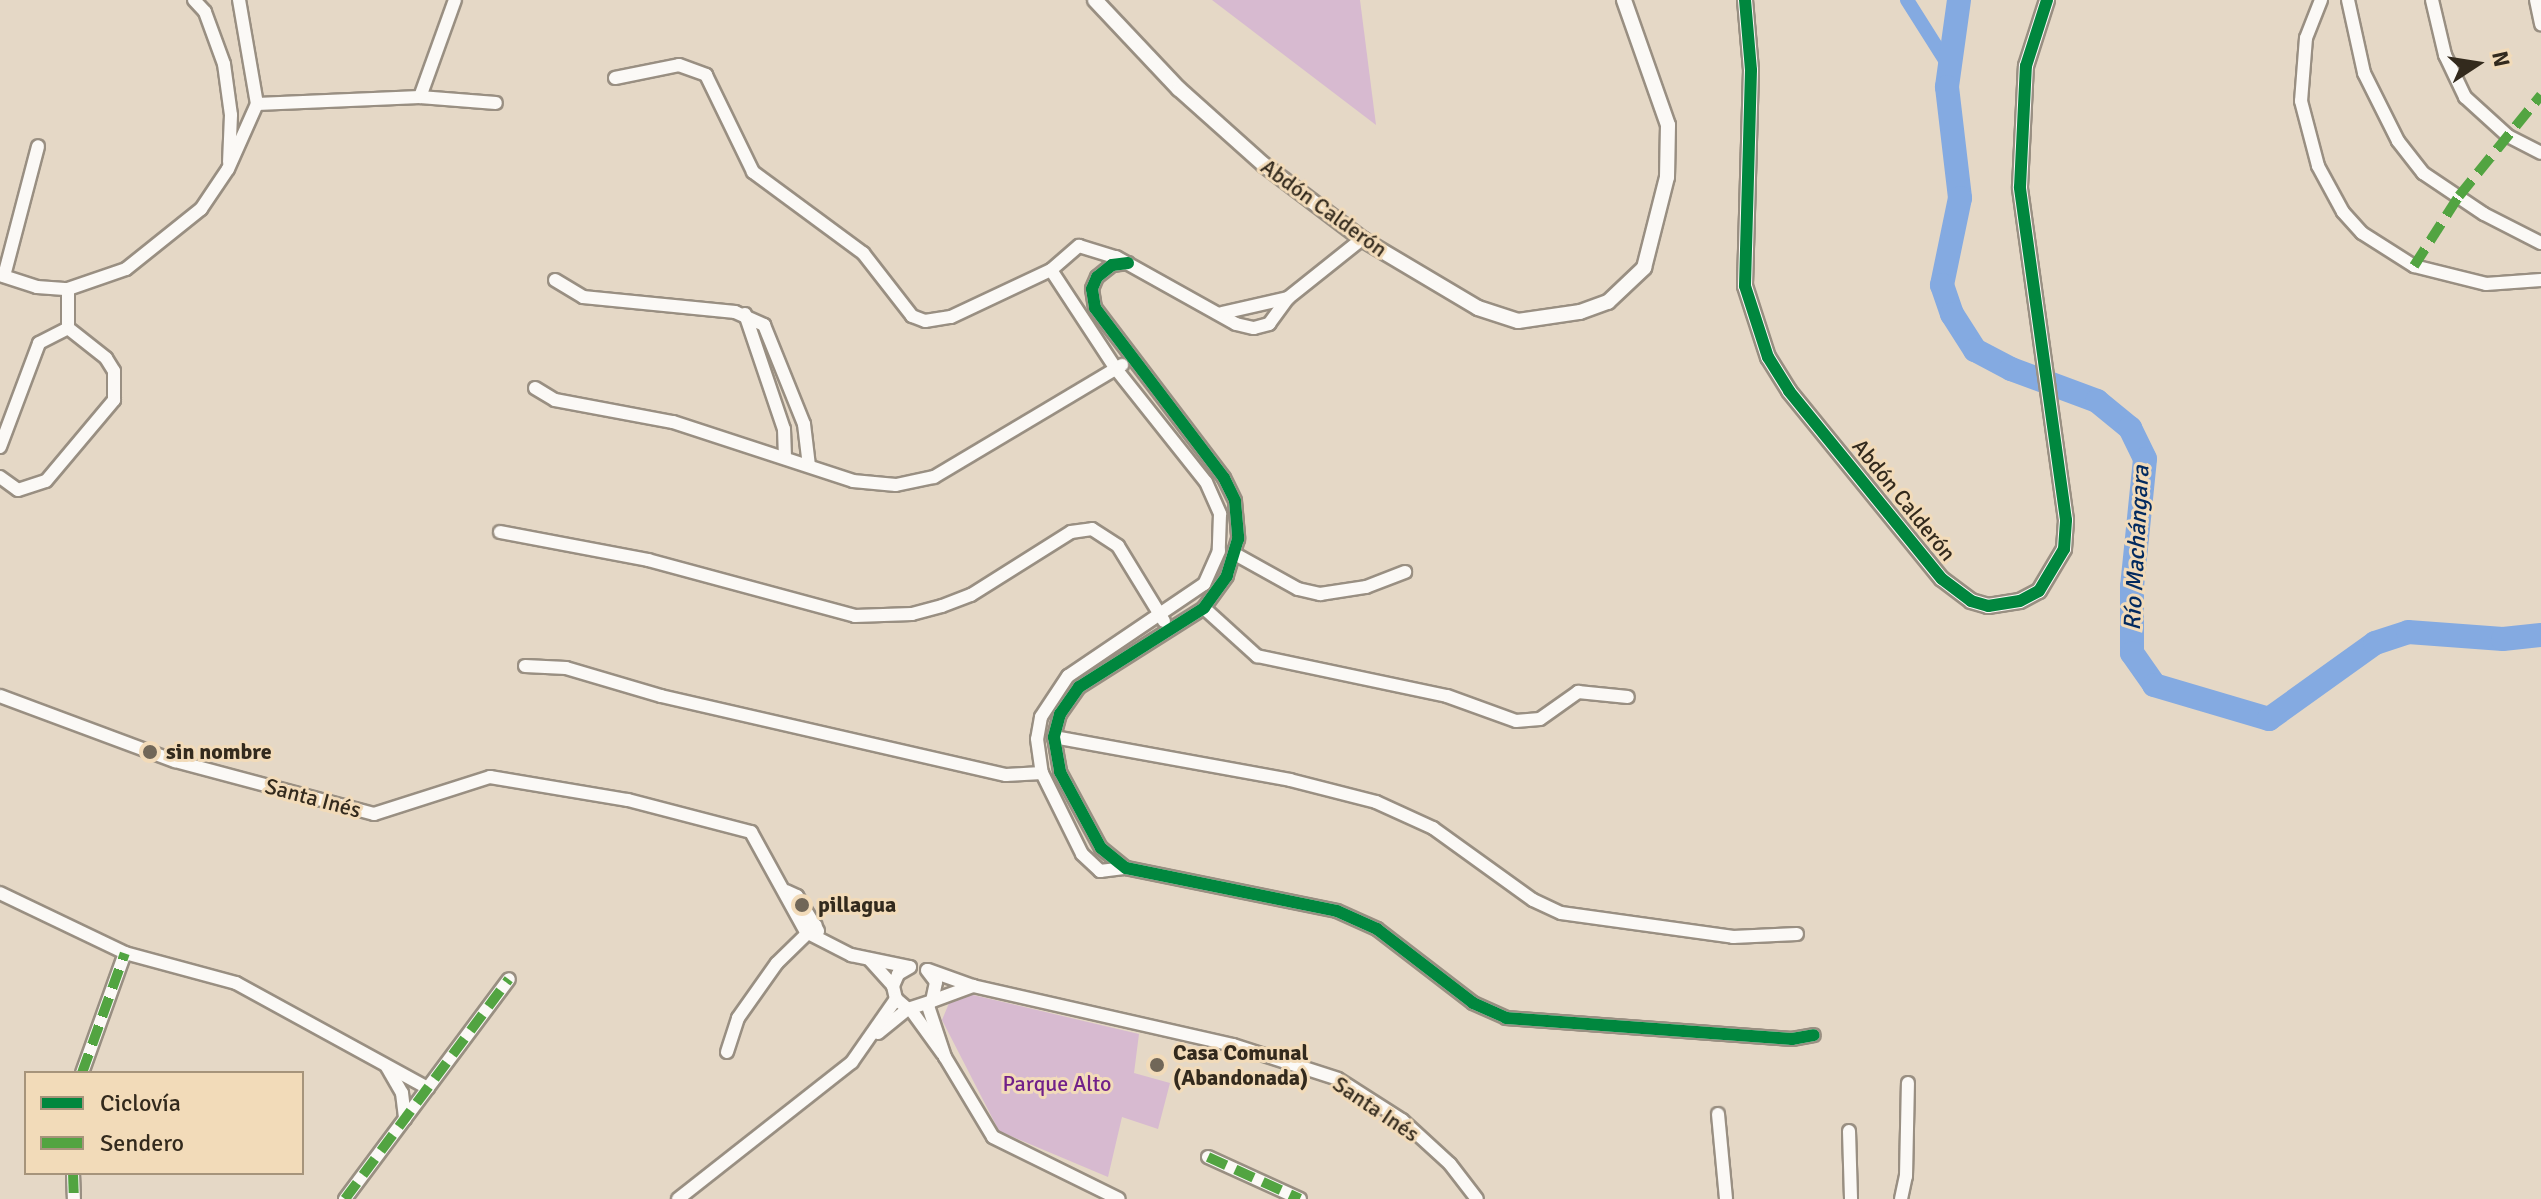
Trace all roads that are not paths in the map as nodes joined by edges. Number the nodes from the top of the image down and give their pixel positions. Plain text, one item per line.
1 (194, 0) edge
2 (239, 0) edge
3 (455, 0) edge
4 (1095, 0) edge
5 (1624, 0) edge
6 (1745, 0) edge
7 (2047, 0) edge
8 (2321, 0) edge
9 (2348, 0) edge
10 (2432, 0) edge
11 (2536, 0) edge
12 (2541, 24) edge
13 (615, 78) dead end
14 (420, 97) junction
15 (496, 103) dead end
16 (257, 104) junction
17 (38, 146) dead end
18 (2541, 153) edge
19 (228, 169) junction
20 (1362, 239) junction
21 (2541, 243) edge
22 (1128, 263) junction
23 (1051, 270) junction
24 (2, 276) edge
25 (555, 280) dead end
26 (2541, 280) edge
27 (68, 289) junction
28 (1288, 298) junction
29 (1222, 313) junction
30 (745, 314) junction
31 (68, 328) junction
32 (1132, 360) junction
33 (1116, 369) junction
34 (535, 388) dead end
35 (0, 447) edge
36 (785, 457) junction
37 (809, 466) junction
38 (0, 477) edge
39 (500, 532) dead end
40 (1235, 554) junction
41 (1405, 572) dead end
42 (1204, 608) junction
43 (1161, 617) junction
44 (1168, 629) junction
45 (525, 666) dead end
46 (0, 696) edge
47 (1628, 697) dead end
48 (1054, 737) junction
49 (1042, 773) junction
50 (1126, 868) junction
51 (0, 893) edge
52 (811, 929) junction
53 (1797, 934) dead end
54 (125, 953) junction
55 (869, 959) junction
56 (909, 967) junction
57 (928, 970) junction
58 (509, 979) dead end
59 (973, 986) junction
60 (894, 992) junction
61 (930, 1004) junction
62 (910, 1009) junction
63 (1814, 1035) dead end
64 (869, 1040) junction
65 (727, 1052) dead end
66 (945, 1057) junction
67 (385, 1064) junction
68 (83, 1071) edge
69 (1908, 1083) dead end
70 (428, 1088) junction
71 (1718, 1114) dead end
72 (405, 1119) junction
73 (1849, 1131) dead end
74 (1208, 1157) dead end
75 (73, 1175) edge
76 (74, 1199) edge
77 (345, 1199) edge
78 (678, 1199) edge
79 (1119, 1199) edge
80 (1300, 1199) edge
81 (1477, 1199) edge
82 (1726, 1199) edge
83 (1851, 1199) edge
84 (1901, 1199) edge

1 - 19 street
2 - 16 street
3 - 14 street
4 - 20 street, Abdón Calderón
5 - 20 street, Abdón Calderón
6 - 7 street, Abdón Calderón
8 - 26 street
9 - 21 street
10 - 18 street
11 - 12 street
13 - 23 street
14 - 15 street
14 - 16 street
16 - 19 street
17 - 24 street
19 - 27 street
20 - 28 street
22 - 23 street
22 - 29 street
22 - 32 street
23 - 33 street
24 - 27 street
25 - 30 street
27 - 31 street
28 - 29 street
28 - 29 street
30 - 36 street
30 - 37 street
31 - 35 street
31 - 38 street
32 - 33 street
32 - 40 street
33 - 37 street
33 - 43 street
34 - 36 street
36 - 37 street
39 - 43 street
40 - 41 street
40 - 42 street
42 - 44 street
42 - 47 street
43 - 44 street
43 - 49 street
44 - 48 street
45 - 49 street
46 - 52 street, Santa Inés
48 - 50 street
48 - 53 street
49 - 50 street
50 - 63 street
51 - 54 street
52 - 55 street, Santa Inés
52 - 65 street
54 - 67 street
54 - 68 street
55 - 56 street, Santa Inés
55 - 60 street, Santa Inés
56 - 57 street
56 - 60 street
57 - 59 street, Santa Inés
57 - 61 street
58 - 70 street
59 - 61 street
59 - 81 street, Santa Inés
60 - 62 street
60 - 64 street
61 - 62 street
61 - 66 street
62 - 64 street
62 - 66 street
64 - 78 street
66 - 79 street
67 - 70 street
67 - 72 street
69 - 84 street
70 - 72 street
71 - 82 street
72 - 77 street
73 - 83 street
74 - 80 street
75 - 76 street

